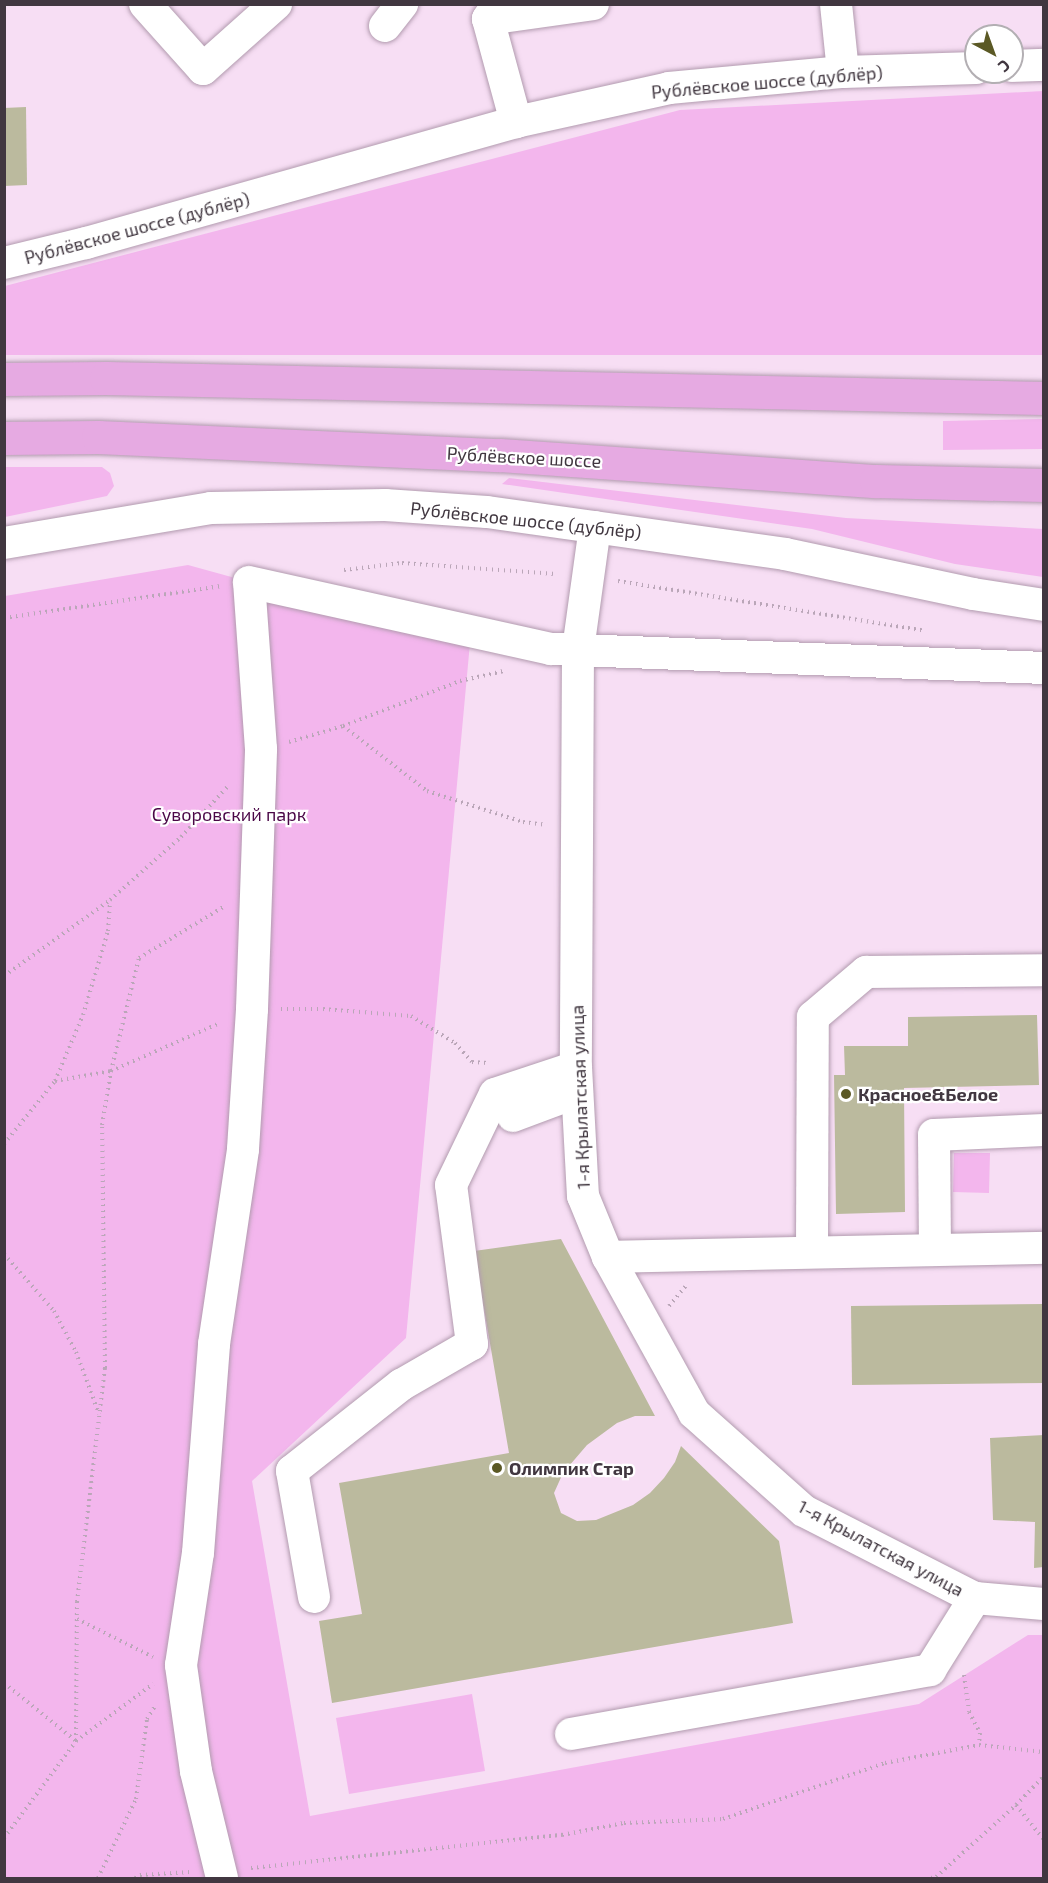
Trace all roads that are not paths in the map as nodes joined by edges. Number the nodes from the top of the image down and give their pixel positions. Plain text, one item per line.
1 (146, 4) edge
2 (276, 4) edge
3 (593, 4) edge
4 (836, 4) edge
5 (493, 12) edge
6 (1044, 65) edge
7 (1024, 66) edge
8 (964, 68) edge
9 (843, 72) junction
10 (516, 122) junction
11 (4, 263) edge
12 (4, 379) edge
13 (1044, 398) edge
14 (4, 438) edge
15 (1035, 486) edge
16 (595, 527) junction
17 (4, 543) edge
18 (1044, 605) edge
19 (578, 650) junction
20 (1044, 668) edge
21 (1044, 970) edge
22 (577, 1079) junction
23 (513, 1116) dead end
24 (1044, 1130) edge
25 (1044, 1248) edge
26 (935, 1250) junction
27 (812, 1251) junction
28 (608, 1257) junction
29 (314, 1597) dead end
30 (975, 1598) junction
31 (1044, 1604) edge
32 (571, 1734) dead end
33 (221, 1875) edge

1 - 2 street
3 - 5 street
4 - 9 street
5 - 10 street
6 - 7 street
8 - 9 street, Рублёвское шоссе (дублёр)
9 - 10 street, Рублёвское шоссе (дублёр)
10 - 11 street, Рублёвское шоссе (дублёр)
12 - 13 main road
14 - 15 main road, Рублёвское шоссе
16 - 17 street, Рублёвское шоссе (дублёр)
16 - 18 street, Рублёвское шоссе (дублёр)
16 - 19 street, 1-я Крылатская улица
19 - 20 street
19 - 22 street, 1-я Крылатская улица
19 - 33 street
21 - 27 street
22 - 23 street
22 - 28 street, 1-я Крылатская улица
22 - 29 street
24 - 26 street
25 - 26 street
26 - 27 street
27 - 28 street
28 - 30 street, 1-я Крылатская улица
30 - 31 street, 1-я Крылатская улица
30 - 32 street

